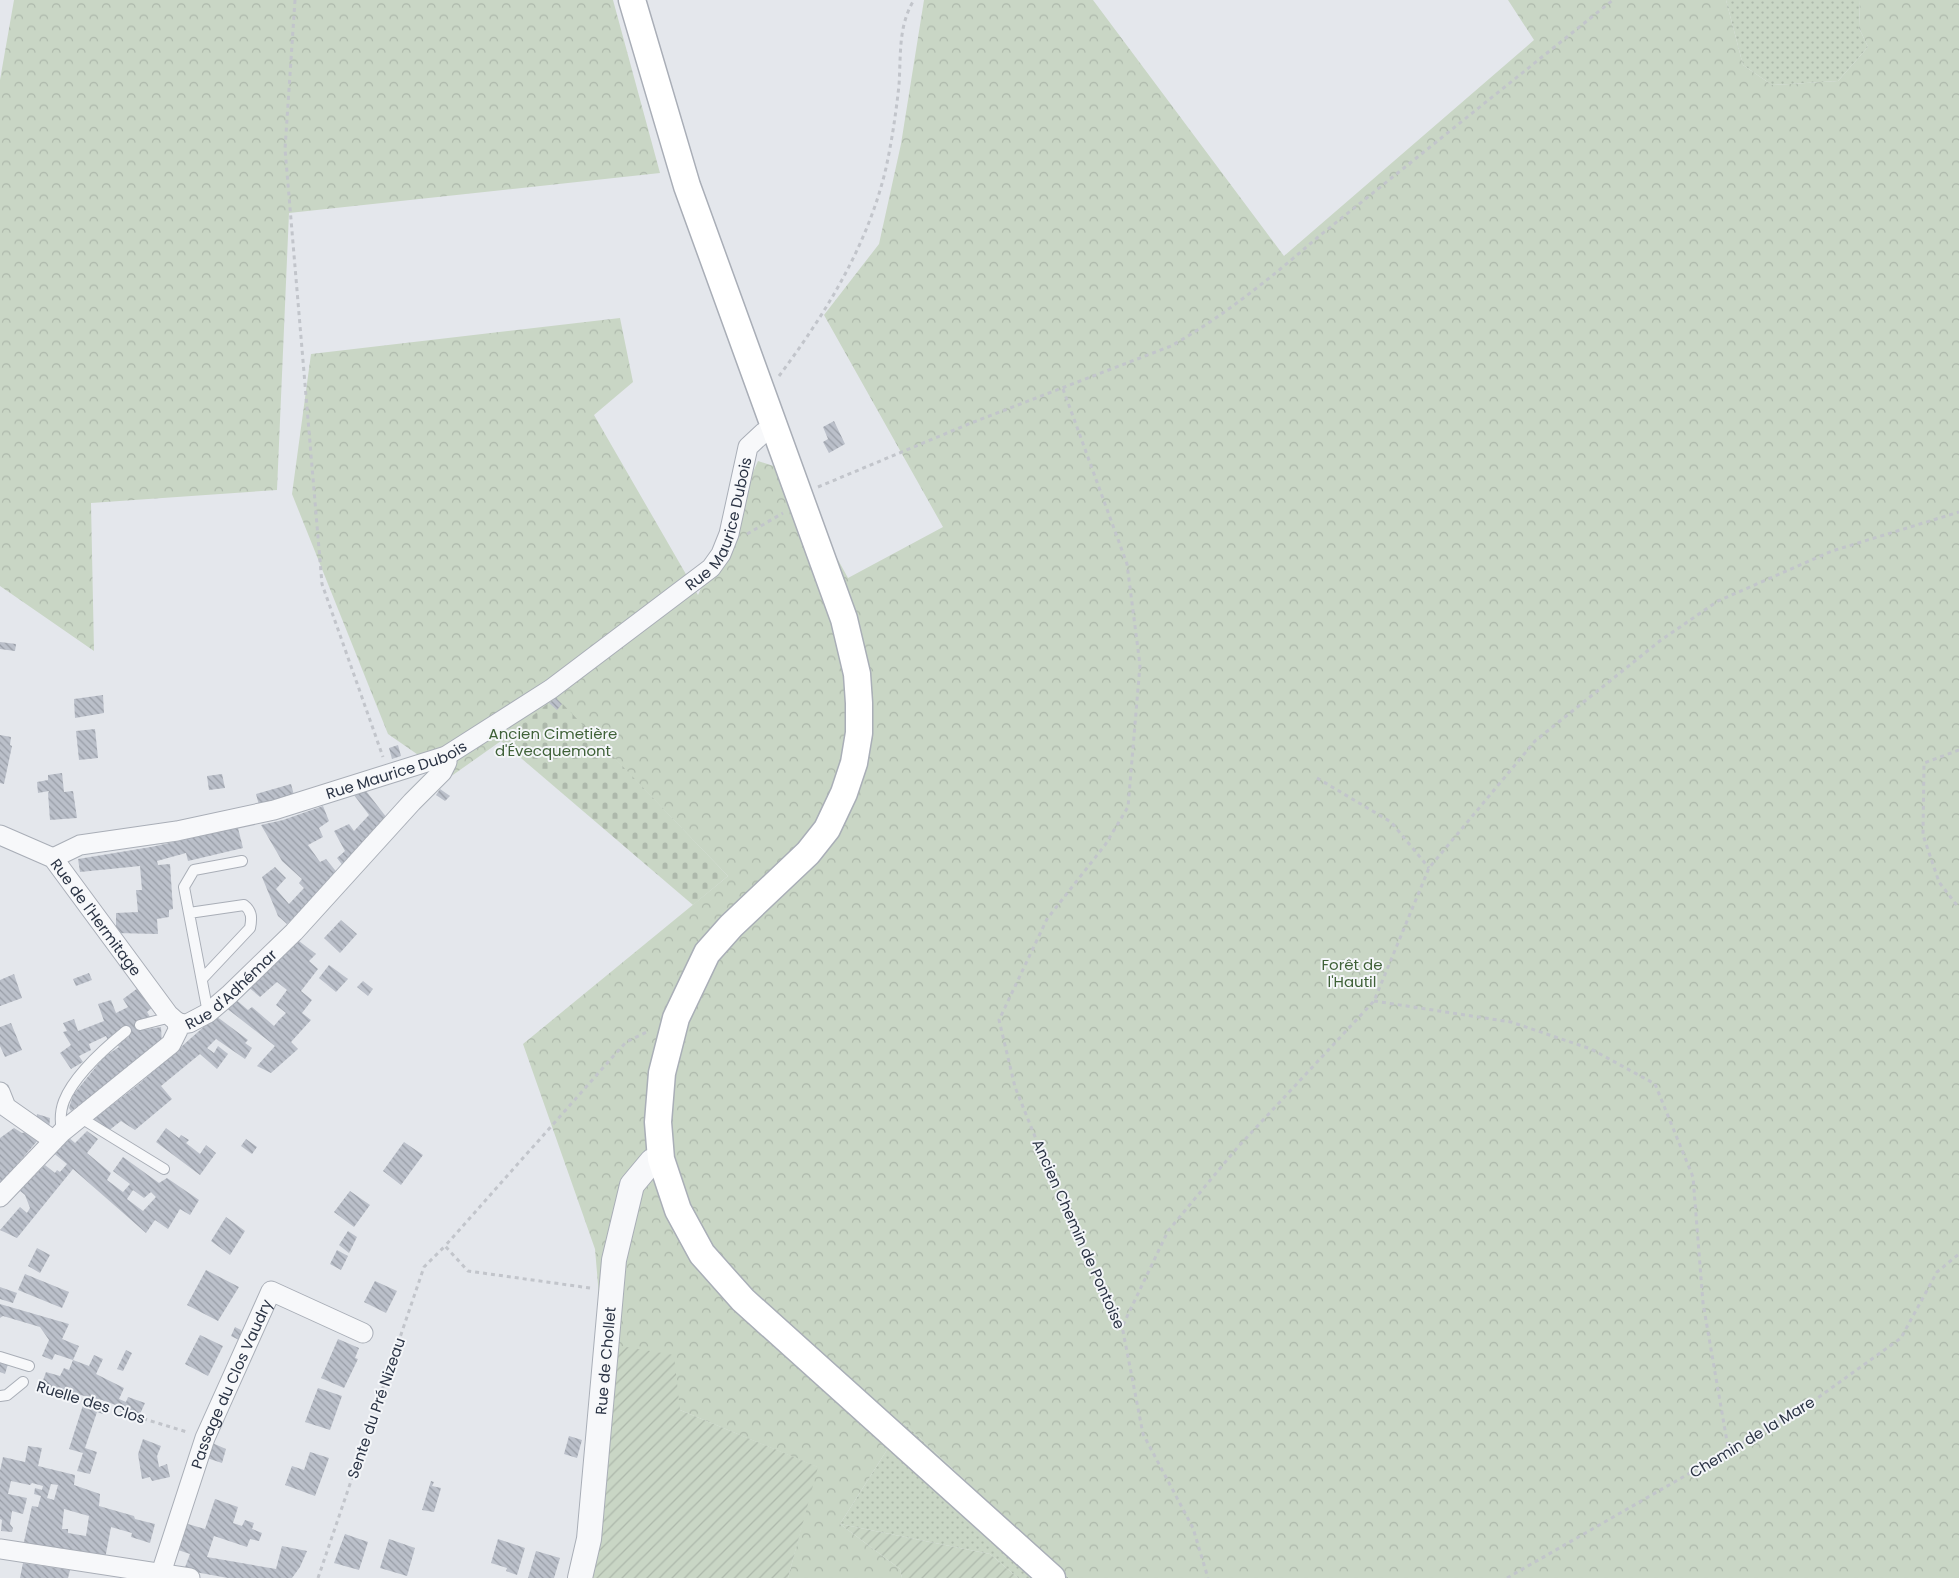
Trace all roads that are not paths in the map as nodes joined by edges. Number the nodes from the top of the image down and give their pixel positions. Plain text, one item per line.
1 (632, 0) edge
2 (773, 427) junction
3 (446, 756) junction
4 (0, 835) edge
5 (53, 858) junction
6 (242, 861) dead end
7 (189, 913) junction
8 (202, 978) junction
9 (208, 1013) junction
10 (174, 1019) junction
11 (140, 1025) dead end
12 (126, 1031) dead end
13 (0, 1092) edge
14 (81, 1118) junction
15 (57, 1136) junction
16 (661, 1159) junction
17 (164, 1169) dead end
18 (0, 1197) edge
19 (362, 1334) dead end
20 (0, 1357) edge
21 (29, 1366) dead end
22 (23, 1382) road end
23 (0, 1396) edge
24 (0, 1549) edge
25 (162, 1572) junction
26 (190, 1578) edge
27 (580, 1578) edge
28 (1052, 1578) edge

1 - 2 main road
2 - 3 street, Rue Maurice Dubois
2 - 16 main road
3 - 5 street, Rue Maurice Dubois
3 - 9 street, Rue d'Adhémar
4 - 5 street, Rue de l'Hermitage
5 - 10 street, Rue de l'Hermitage
6 - 7 lane
7 - 8 lane
7 - 8 lane
8 - 9 lane
9 - 10 street, Rue d'Adhémar
10 - 11 lane
10 - 14 street, Rue d'Adhémar
12 - 15 lane
13 - 15 street
14 - 15 street, Rue d'Adhémar
14 - 17 lane
15 - 18 street, Rue d'Adhémar
16 - 27 street, Rue de Chollet
16 - 28 main road
19 - 25 street, Passage du Clos Vaudry
20 - 21 lane, Ruelle des Clos
22 - 23 lane
24 - 25 street
25 - 26 street

